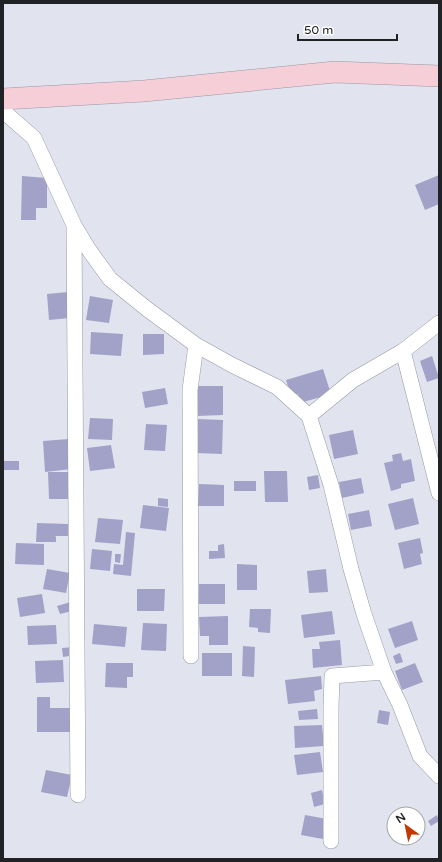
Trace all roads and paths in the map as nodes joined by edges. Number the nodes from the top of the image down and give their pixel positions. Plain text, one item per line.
1 (439, 76) edge
2 (3, 99) edge
3 (3, 111) edge
4 (74, 226) junction
5 (439, 323) edge
6 (196, 345) junction
7 (403, 351) junction
8 (309, 416) junction
9 (439, 493) edge
10 (191, 656) dead end
11 (384, 672) junction
12 (439, 776) edge
13 (78, 795) dead end
14 (331, 841) dead end

1 - 2 street
3 - 4 street
4 - 6 street
4 - 13 street
5 - 7 street
6 - 8 street
6 - 10 street
7 - 8 street
7 - 9 street
8 - 11 street
11 - 12 street
11 - 14 street

